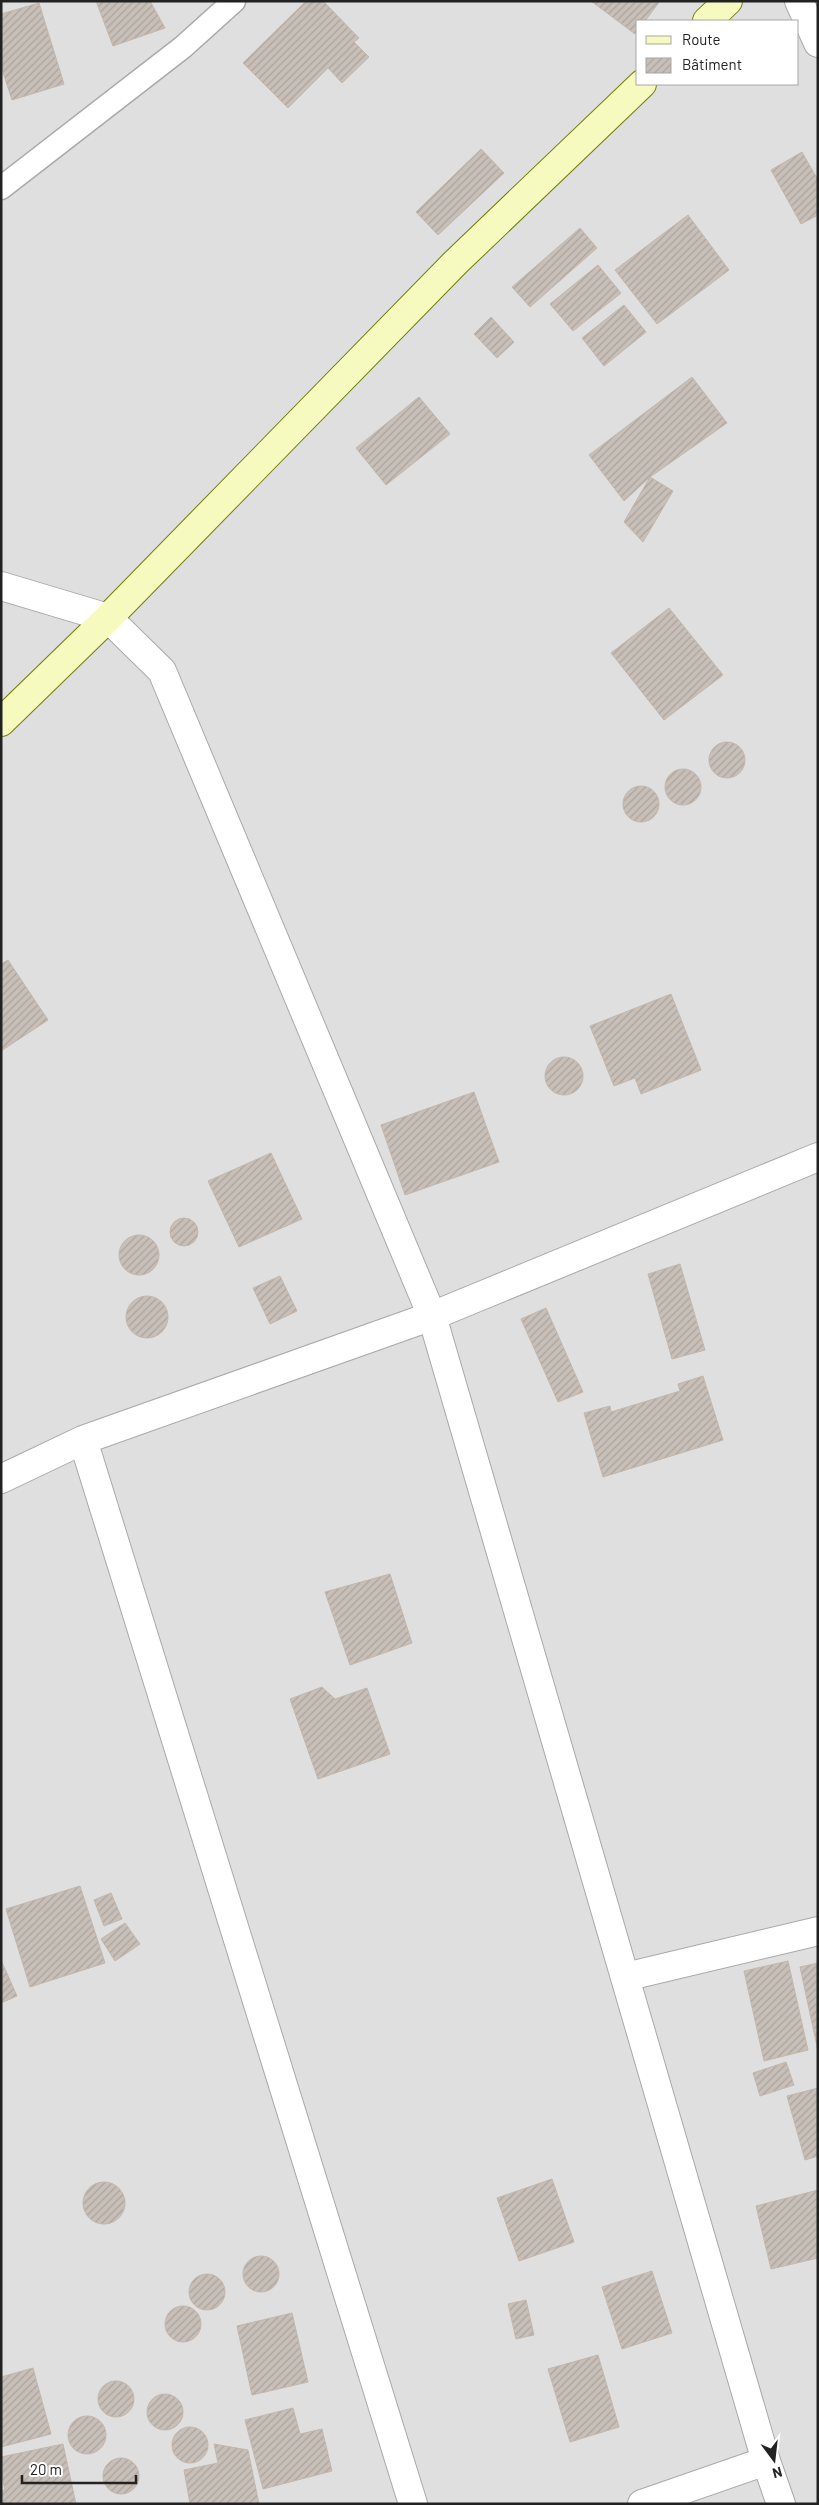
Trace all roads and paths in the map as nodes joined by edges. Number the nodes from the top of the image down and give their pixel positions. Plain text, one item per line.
1 (234, 1) edge
2 (728, 1) edge
3 (799, 1) edge
4 (708, 20) edge
5 (818, 43) edge
6 (641, 85) edge
7 (1, 188) edge
8 (1, 586) edge
9 (108, 618) junction
10 (1, 722) edge
11 (818, 1157) edge
12 (432, 1316) junction
13 (83, 1440) junction
14 (1, 1479) edge
15 (818, 1931) edge
16 (625, 1977) junction
17 (766, 2461) junction
18 (412, 2504) edge
19 (642, 2504) edge
20 (781, 2504) edge

1 - 7 lane
2 - 4 street
3 - 5 street
6 - 9 street
8 - 9 street
9 - 10 street
9 - 12 street
11 - 12 street
12 - 13 street
12 - 16 street
13 - 14 street
13 - 18 street
15 - 16 street
16 - 17 street
17 - 19 street
17 - 20 street

